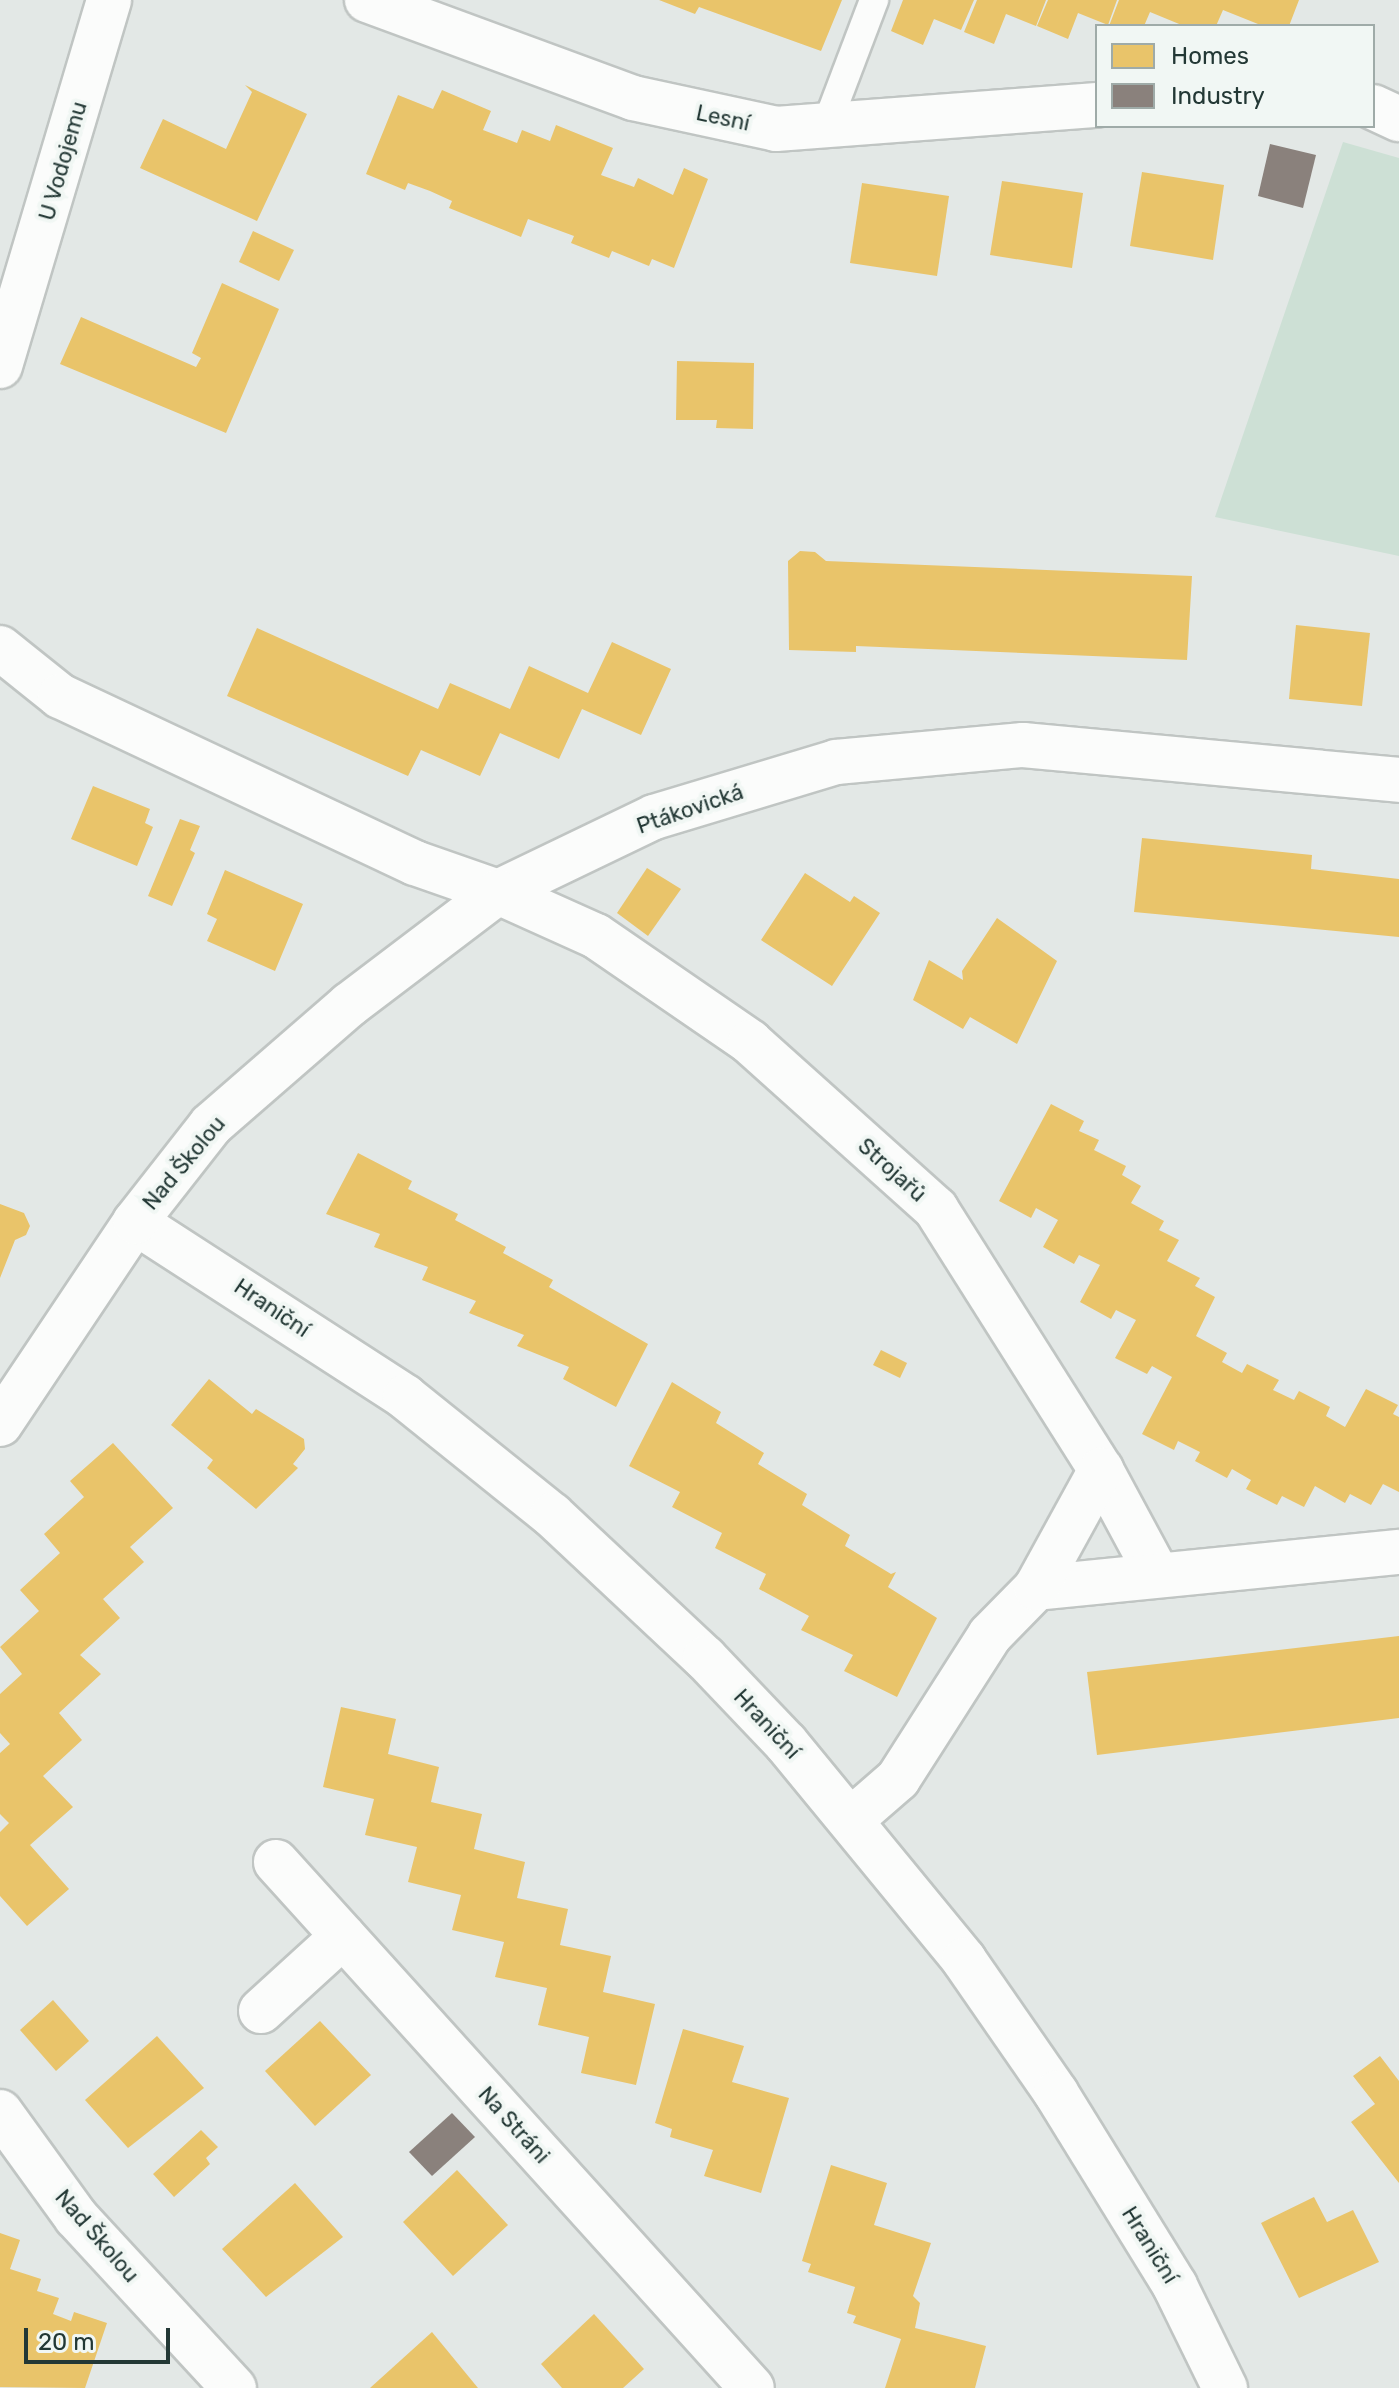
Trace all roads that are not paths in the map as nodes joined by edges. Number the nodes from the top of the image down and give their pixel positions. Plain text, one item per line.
1 (109, 0) edge
2 (367, 0) edge
3 (874, 0) edge
4 (1095, 105) edge
5 (1375, 108) edge
6 (1399, 119) edge
7 (827, 124) junction
8 (8, 329) edge
9 (0, 366) edge
10 (0, 648) edge
11 (1399, 780) edge
12 (498, 892) junction
13 (135, 1222) junction
14 (0, 1424) edge
15 (1101, 1470) junction
16 (1399, 1552) edge
17 (1157, 1574) junction
18 (1036, 1588) junction
19 (852, 1819) junction
20 (276, 1862) dead end
21 (343, 1936) junction
22 (261, 2011) dead end
23 (0, 2112) edge
24 (234, 2388) edge
25 (752, 2388) edge
26 (1225, 2388) edge

1 - 8 street, U Vodojemu
2 - 7 street, Lesní
3 - 7 lane
4 - 7 street, Lesní
5 - 6 street
8 - 9 street, U Vodojemu
10 - 12 street
11 - 12 street, Ptákovická
12 - 13 street, Nad Školou
12 - 15 street, Strojařů
13 - 14 street, Nad Školou
13 - 19 street, Hraniční
15 - 17 street, Strojařů
15 - 18 street
16 - 17 street
17 - 18 street
18 - 19 street
19 - 26 street, Hraniční
20 - 21 street, Na Stráni
21 - 22 street
21 - 25 street, Na Stráni
23 - 24 street, Nad Školou

